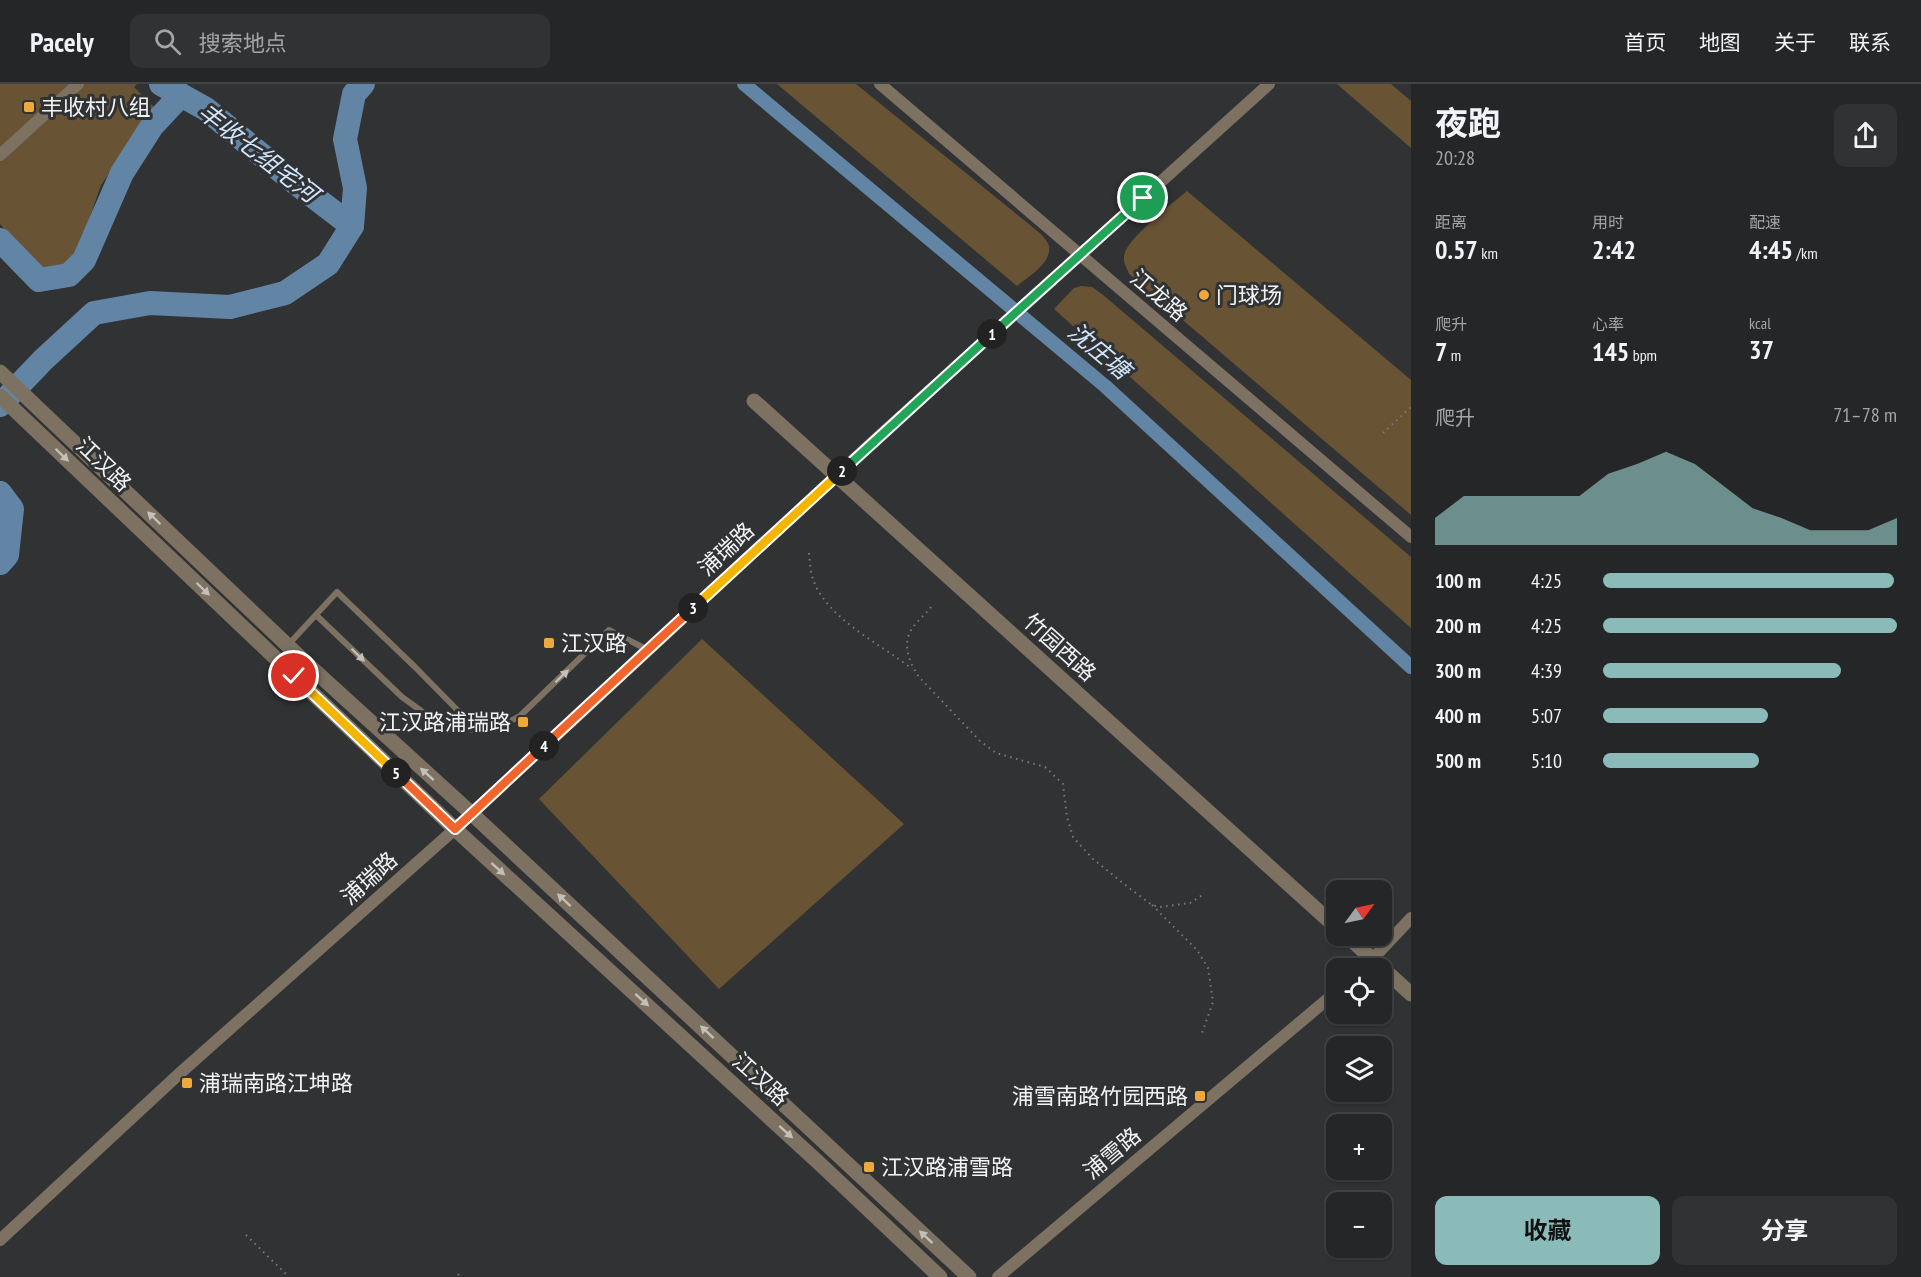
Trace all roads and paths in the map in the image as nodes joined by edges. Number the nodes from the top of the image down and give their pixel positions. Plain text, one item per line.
1 (78, 84) edge
2 (880, 84) edge
3 (1269, 84) edge
4 (0, 155) edge
5 (1080, 255) junction
6 (0, 372) edge
7 (0, 396) edge
8 (754, 401) dead end
9 (1411, 407) edge
10 (1383, 433) dead end
11 (837, 475) junction
12 (1411, 537) edge
13 (809, 553) dead end
14 (931, 607) dead end
15 (316, 615) junction
16 (288, 646) junction
17 (648, 650) junction
18 (914, 670) junction
19 (477, 730) junction
20 (471, 813) junction
21 (455, 829) junction
22 (1204, 894) dead end
23 (1152, 905) junction
24 (1326, 918) edge
25 (1411, 918) edge
26 (1374, 958) edge
27 (1392, 981) edge
28 (1411, 994) edge
29 (1326, 1000) edge
30 (1202, 1033) dead end
31 (246, 1235) dead end
32 (0, 1240) edge
33 (289, 1277) edge
34 (940, 1277) edge
35 (969, 1277) edge
36 (998, 1277) edge

1 - 4 street
2 - 5 street, 江龙路
3 - 5 street, 浦瑞路
5 - 11 street, 浦瑞路
5 - 12 street, 江龙路
16 -> 6 street
7 -> 21 street, 江汉路
8 - 11 street, 竹园西路
9 - 10 path
11 - 17 street, 浦瑞路
11 - 24 street, 竹园西路
13 - 18 path
14 - 18 path
15 - 16 lane
15 -> 19 lane
15 - 19 lane
20 -> 16 street
19 -> 17 lane
17 - 20 street, 浦瑞路
18 - 23 path
20 - 21 street, 浦瑞路
35 -> 20 street
21 - 32 street, 浦瑞路
21 -> 34 street, 江汉路
22 - 23 path
23 - 30 path
25 - 26 street
27 - 28 street
29 - 36 street, 浦雪路
31 - 33 path

